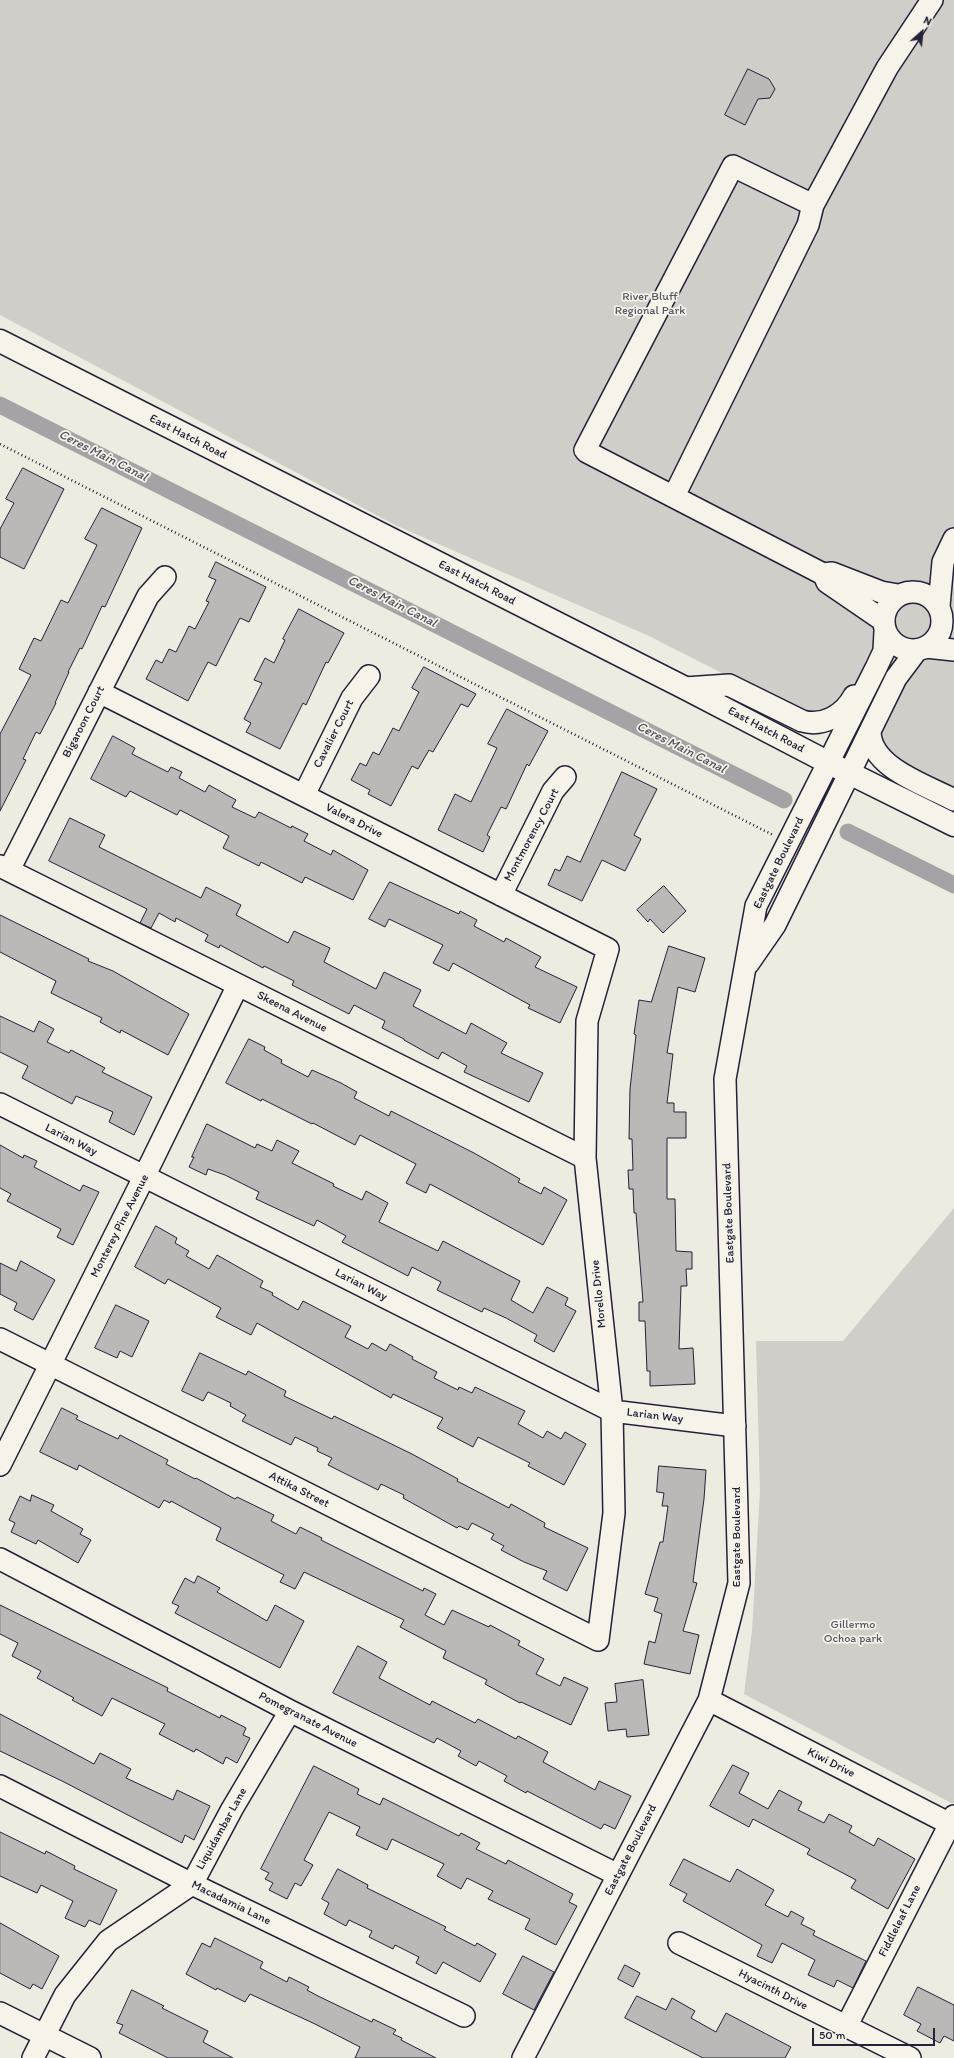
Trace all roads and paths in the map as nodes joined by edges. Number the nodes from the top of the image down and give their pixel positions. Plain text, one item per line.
1 (932, 0) edge
2 (813, 205) junction
3 (0, 341) edge
4 (0, 444) edge
5 (674, 496) junction
6 (954, 539) edge
7 (943, 562) junction
8 (823, 574) junction
9 (165, 577) dead end
10 (902, 593) junction
11 (945, 618) edge
12 (884, 626) junction
13 (922, 649) junction
14 (954, 650) edge
15 (873, 674) junction
16 (370, 676) dead end
17 (685, 688) junction
18 (99, 692) junction
19 (870, 732) junction
20 (829, 763) junction
21 (849, 773) junction
22 (565, 777) dead end
23 (304, 795) junction
24 (954, 800) edge
25 (954, 825) edge
26 (788, 843) junction
27 (5, 868) edge
28 (501, 895) junction
29 (608, 949) joint
30 (744, 969) junction
31 (238, 985) junction
32 (0, 1104) edge
33 (585, 1158) junction
34 (144, 1177) junction
35 (0, 1339) edge
36 (50, 1365) junction
37 (612, 1411) junction
38 (735, 1426) junction
39 (0, 1465) edge
40 (0, 1558) edge
41 (598, 1640) joint
42 (709, 1700) junction
43 (290, 1711) junction
44 (0, 1786) edge
45 (953, 1822) edge
46 (618, 1875) junction
47 (192, 1884) junction
48 (679, 1943) dead end
49 (0, 2013) edge
50 (464, 2016) dead end
51 (846, 2027) junction
52 (44, 2036) junction
53 (33, 2058) edge
54 (90, 2058) edge
55 (523, 2058) edge
56 (910, 2058) edge

1 - 2 street
2 - 5 street
2 - 5 street
3 - 17 main road, East Hatch Road
4 - 26 path
5 - 8 street
6 - 7 street
7 - 10 street
7 - 11 street
8 - 10 street
8 - 12 street
9 - 18 street, Bigaroon Court
10 - 11 street
10 - 12 street
11 - 13 street
12 - 13 street
12 - 15 street, Eastgate Boulevard
13 - 14 street
13 - 19 street, Eastgate Boulevard
15 - 17 street
15 - 20 street, Eastgate Boulevard
16 - 23 street, Cavalier Court
17 - 20 main road, East Hatch Road
18 - 23 street, Valera Drive
18 - 27 street, Bigaroon Court
19 - 21 street, Eastgate Boulevard
19 - 24 street
20 - 21 main road, East Hatch Road
20 - 26 street, Eastgate Boulevard
21 - 25 main road, East Hatch Road
21 - 30 street, Eastgate Boulevard
22 - 28 street, Montmorency Court
23 - 28 street, Valera Drive
26 - 30 street, Eastgate Boulevard
27 - 31 street, Skeena Avenue
28 - 29 street, Valera Drive
29 - 33 street, Morello Drive
30 - 38 street, Eastgate Boulevard
31 - 33 street, Skeena Avenue
31 - 34 street, Monterey Pine Avenue
32 - 34 street, Larian Way
33 - 37 street, Morello Drive
34 - 36 street, Monterey Pine Avenue
34 - 37 street, Larian Way
35 - 36 street, Attika Street
36 - 39 street, Monterey Pine Avenue
36 - 41 street, Attika Street
37 - 38 street, Larian Way
37 - 41 street, Morello Drive
38 - 42 street, Eastgate Boulevard
40 - 43 street, Pomegranate Avenue
42 - 45 street, Kiwi Drive
42 - 46 street, Eastgate Boulevard
43 - 46 street, Pomegranate Avenue
43 - 47 street, Liquidambar Lane
44 - 47 street, Macadamia Lane
45 - 51 street, Fiddleleaf Lane
46 - 55 street, Eastgate Boulevard
47 - 50 street, Macadamia Lane
47 - 52 street, Liquidambar Lane
48 - 51 street, Hyacinth Drive
49 - 52 street
51 - 56 street, Hyacinth Drive
52 - 53 street, Liquidambar Lane
52 - 54 street

